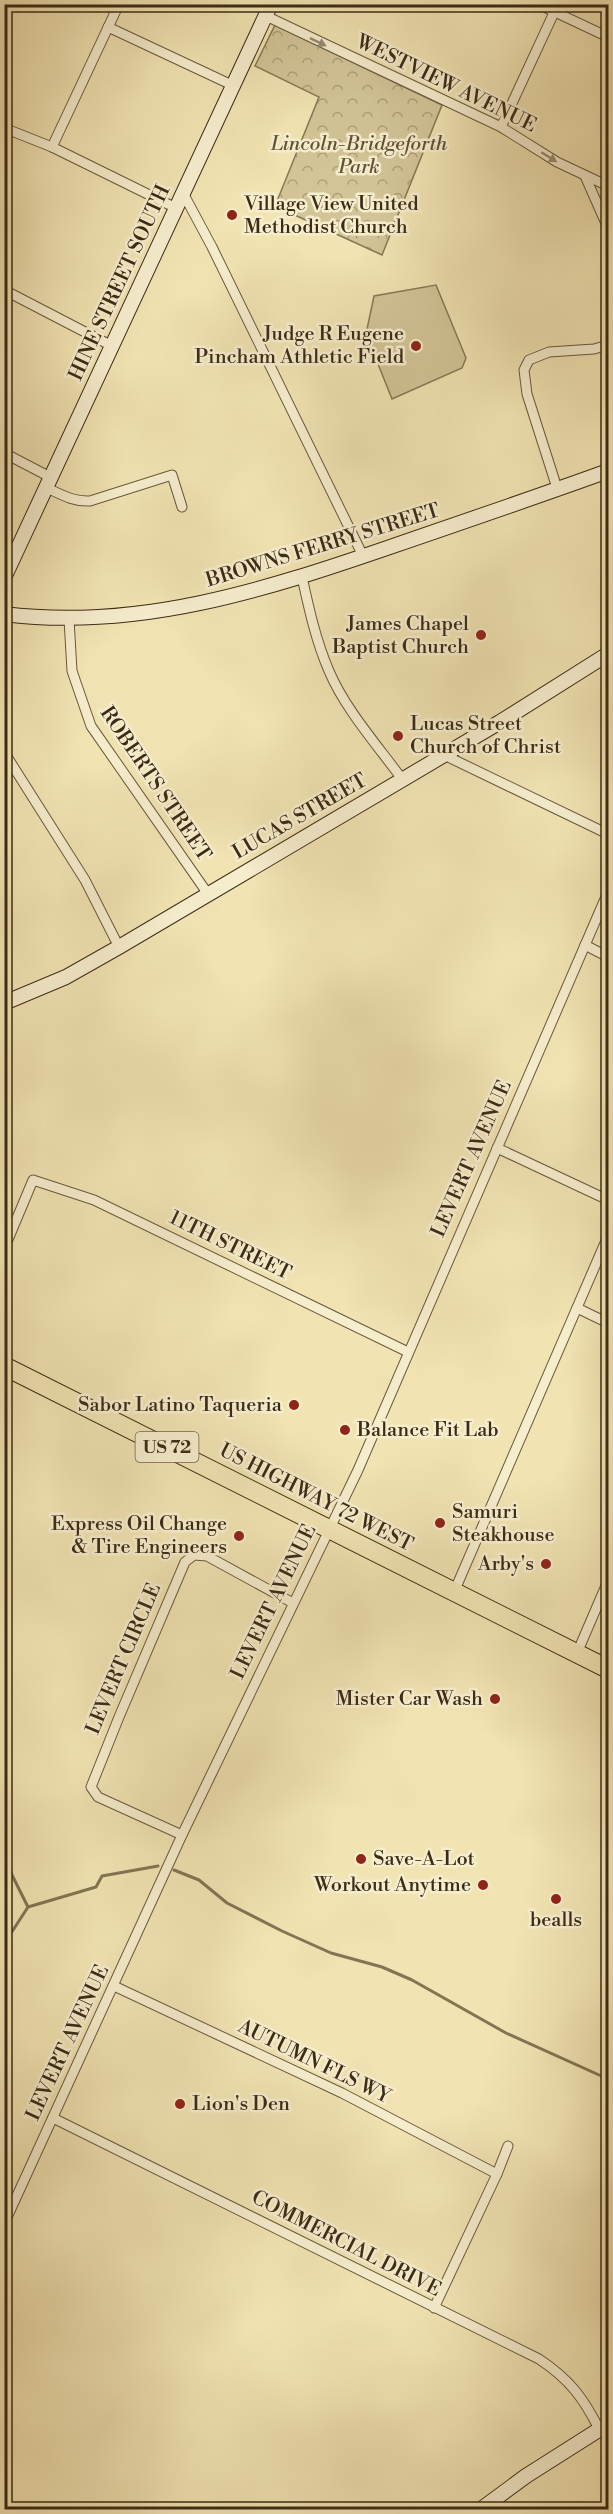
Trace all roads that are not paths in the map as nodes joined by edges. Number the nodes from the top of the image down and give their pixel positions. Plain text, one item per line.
1 (119, 4) edge
2 (538, 4) edge
3 (556, 8) edge
4 (268, 10) edge
5 (108, 27) junction
6 (609, 37) edge
7 (234, 86) junction
8 (501, 127) junction
9 (4, 128) edge
10 (51, 147) junction
11 (585, 176) junction
12 (609, 186) edge
13 (183, 193) junction
14 (176, 208) junction
15 (609, 228) edge
16 (4, 290) edge
17 (609, 345) edge
18 (112, 346) junction
19 (4, 453) edge
20 (609, 471) edge
21 (49, 483) junction
22 (557, 488) junction
23 (182, 507) dead end
24 (363, 556) junction
25 (302, 577) junction
26 (4, 578) edge
27 (4, 614) edge
28 (69, 619) junction
29 (609, 654) edge
30 (4, 752) edge
31 (444, 755) junction
32 (402, 779) junction
33 (609, 834) edge
34 (609, 892) edge
35 (208, 894) junction
36 (585, 945) junction
37 (119, 947) junction
38 (609, 957) edge
39 (4, 1003) edge
40 (497, 1148) junction
41 (609, 1200) edge
42 (609, 1236) edge
43 (4, 1249) edge
44 (577, 1308) junction
45 (609, 1323) edge
46 (408, 1352) junction
47 (4, 1366) edge
48 (328, 1530) junction
49 (609, 1581) edge
50 (453, 1592) junction
51 (293, 1603) junction
52 (577, 1653) junction
53 (609, 1669) edge
54 (182, 1835) junction
55 (114, 1986) junction
56 (53, 2118) junction
57 (508, 2146) dead end
58 (497, 2174) junction
59 (4, 2224) edge
60 (434, 2308) junction
61 (604, 2427) edge
62 (480, 2510) edge

1 - 5 street
2 - 3 street
3 - 6 street
3 - 8 street
4 - 7 street, HINE STREET SOUTH
4 -> 8 street, WESTVIEW AVENUE
5 - 7 street
5 - 10 street
7 - 13 street, HINE STREET SOUTH
8 -> 11 street, WESTVIEW AVENUE
9 - 10 street
10 - 14 street
11 - 12 street, WESTVIEW AVENUE
11 - 15 street
13 - 14 street, HINE STREET SOUTH
13 - 24 street
14 - 18 street, HINE STREET SOUTH
16 - 18 street
17 - 22 street
18 - 21 street, HINE STREET SOUTH
19 - 21 street
20 - 22 street, BROWNS FERRY STREET
21 - 23 street
21 - 26 street, HINE STREET SOUTH
22 - 24 street, BROWNS FERRY STREET
24 - 25 street, BROWNS FERRY STREET
25 - 28 street, BROWNS FERRY STREET
25 - 32 street
27 - 28 street, BROWNS FERRY STREET
28 - 35 street, ROBERTS STREET
29 - 31 street, LUCAS STREET
30 - 37 street
31 - 32 street, LUCAS STREET
31 - 33 street
32 - 35 street, LUCAS STREET
34 - 36 street, LEVERT AVENUE
35 - 37 street, LUCAS STREET
36 - 38 street
36 - 40 street, LEVERT AVENUE
37 - 39 street, LUCAS STREET
40 - 41 street
40 - 46 street, LEVERT AVENUE
42 - 44 street
43 - 46 street, 11TH STREET
44 - 45 street
44 - 50 street
46 - 48 street, LEVERT AVENUE
47 - 48 highway, US HIGHWAY 72 WEST / US 72
48 - 50 highway, US HIGHWAY 72 WEST / US 72
48 - 51 street, LEVERT AVENUE
49 - 52 street
50 - 52 highway, US HIGHWAY 72 WEST / US 72
51 - 54 street, LEVERT AVENUE
51 - 54 street, LEVERT CIRCLE
52 - 53 highway, US HIGHWAY 72 WEST / US 72
54 - 55 street, LEVERT AVENUE
55 - 56 street, LEVERT AVENUE
55 - 58 street, AUTUMN FLS WY
56 - 59 street, LEVERT AVENUE
56 - 60 street, COMMERCIAL DRIVE
57 - 58 street
58 - 60 street
60 - 61 street, COMMERCIAL DRIVE
61 - 62 street

